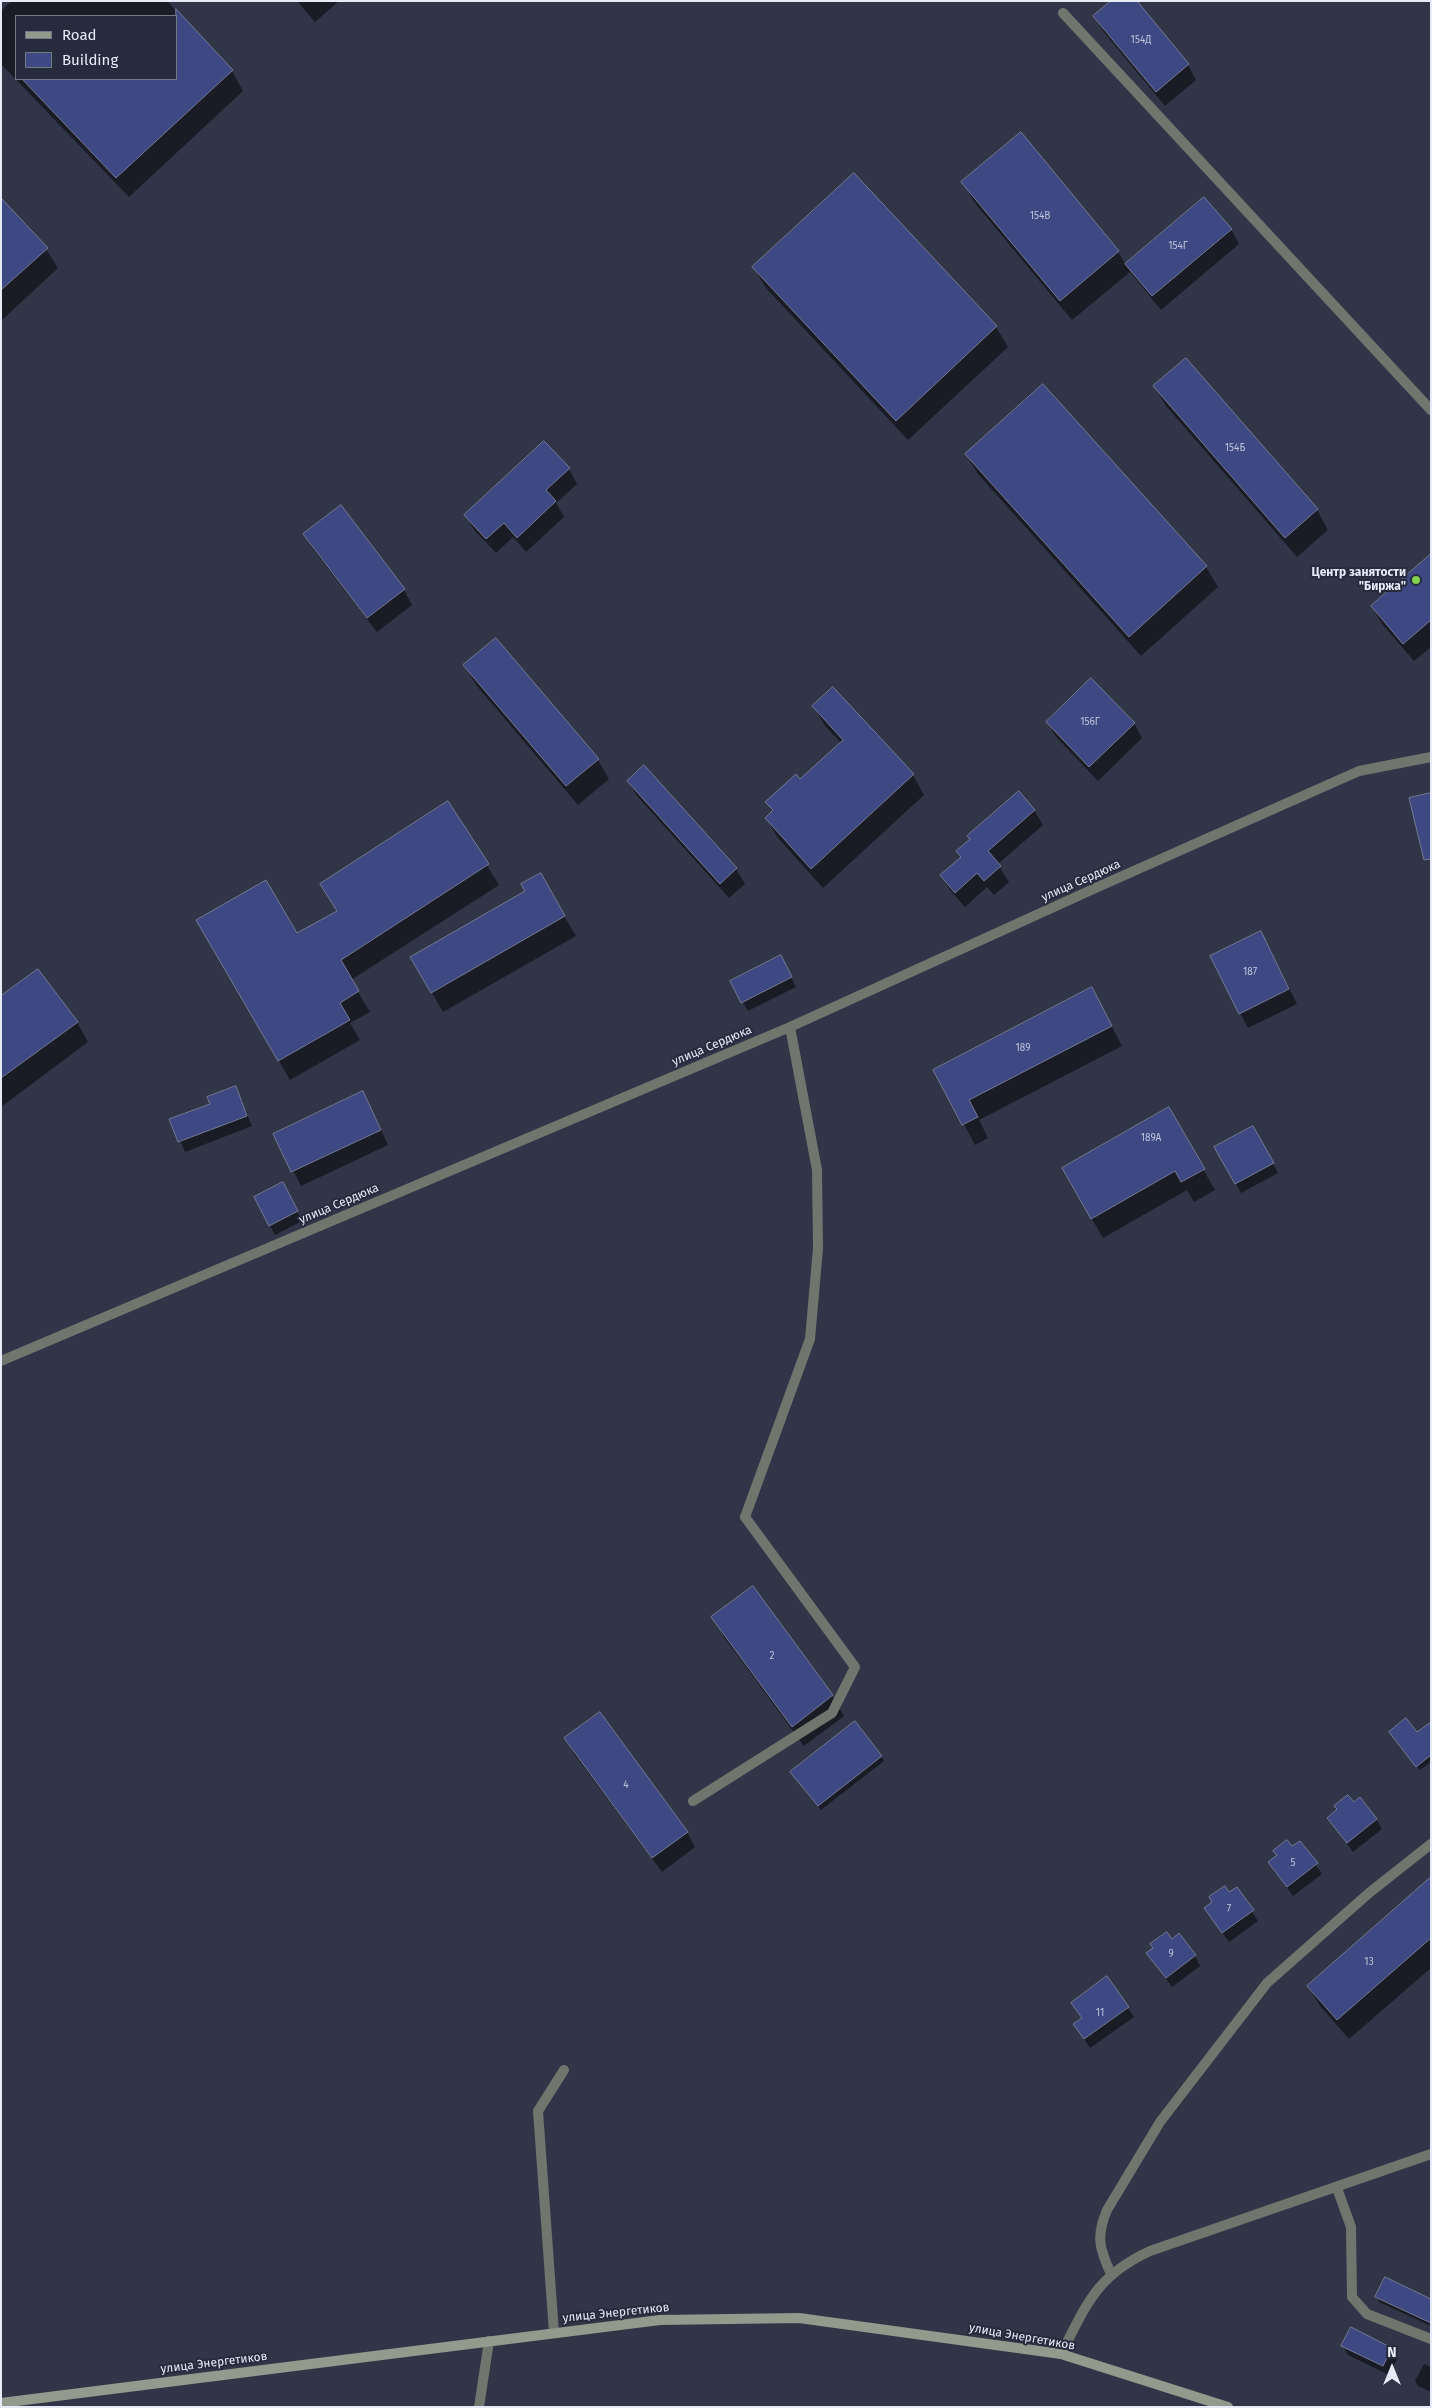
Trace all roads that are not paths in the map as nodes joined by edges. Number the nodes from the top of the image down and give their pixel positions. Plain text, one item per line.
1 (1063, 13) dead end
2 (1431, 410) edge
3 (1431, 757) edge
4 (790, 1027) junction
5 (1, 1361) edge
6 (693, 1801) dead end
7 (1431, 1844) edge
8 (564, 2070) dead end
9 (1431, 2154) edge
10 (1337, 2188) junction
11 (1111, 2274) junction
12 (554, 2333) junction
13 (1431, 2338) edge
14 (489, 2341) junction
15 (1061, 2354) junction
16 (1, 2403) edge
17 (479, 2407) edge
18 (1228, 2407) edge

1 - 2 street
3 - 4 street, улица Сердюка
4 - 5 street, улица Сердюка
4 - 6 street
7 - 11 street
8 - 12 street
9 - 10 street
10 - 11 street
10 - 13 street
11 - 15 street
12 - 14 main road, улица Энергетиков
12 - 15 main road, улица Энергетиков
14 - 16 main road, улица Энергетиков
14 - 17 street
15 - 18 main road, улица Энергетиков

